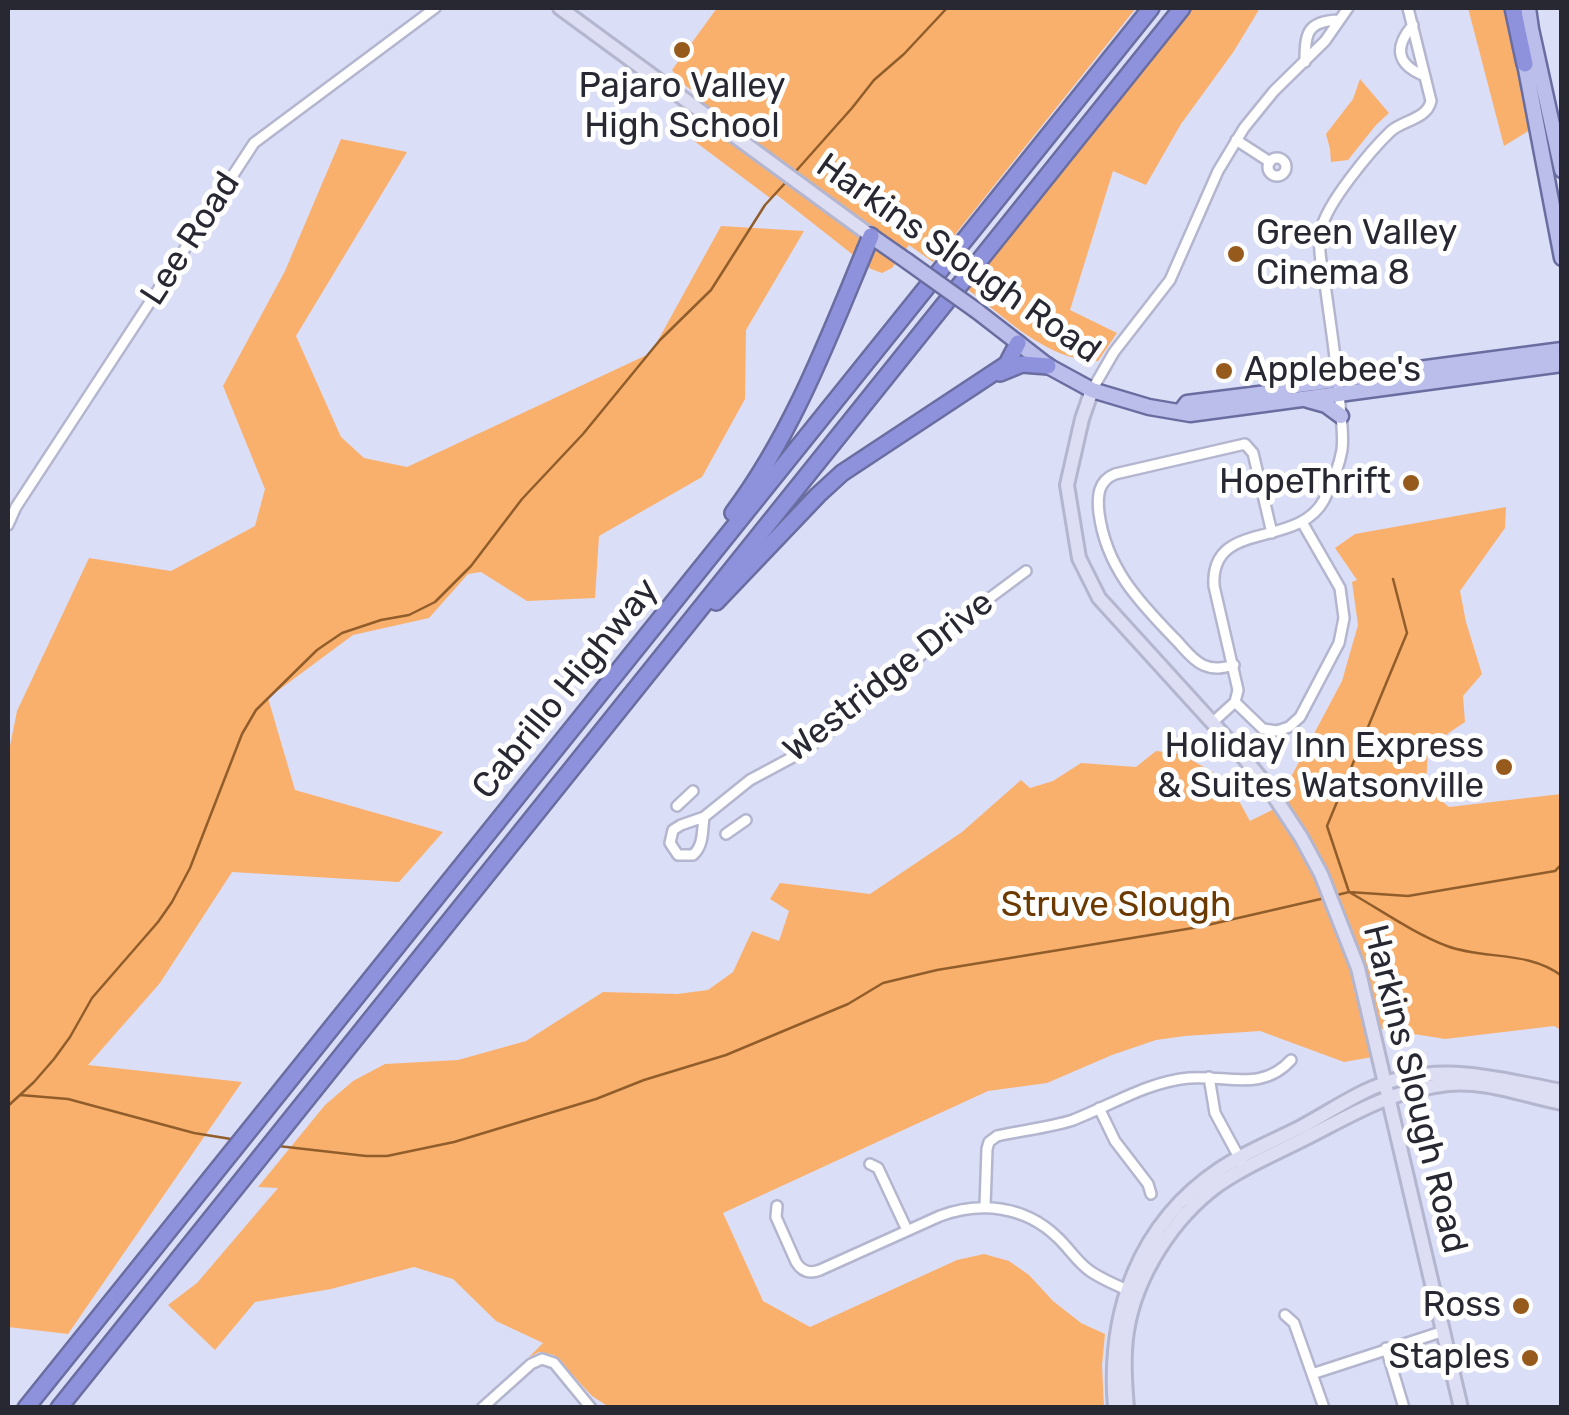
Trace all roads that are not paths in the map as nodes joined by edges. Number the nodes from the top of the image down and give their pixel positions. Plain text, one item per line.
1 (435, 8) edge
2 (560, 8) edge
3 (1152, 8) edge
4 (1182, 8) edge
5 (1348, 8) edge
6 (1408, 8) edge
7 (1515, 8) edge
8 (1528, 8) edge
9 (1339, 20) junction
10 (1413, 25) junction
11 (1305, 62) junction
12 (1525, 64) joint
13 (1426, 76) junction
14 (1236, 140) junction
15 (1270, 162) dead end
16 (1562, 170) edge
17 (871, 236) junction
18 (1562, 258) edge
19 (1018, 343) junction
20 (1562, 350) edge
21 (1562, 364) edge
22 (1048, 366) junction
23 (1338, 387) junction
24 (1092, 390) junction
25 (1302, 398) junction
26 (1180, 411) junction
27 (1341, 416) junction
28 (924, 420) junction
29 (1302, 522) junction
30 (8, 525) edge
31 (1272, 533) junction
32 (1026, 571) dead end
33 (662, 616) junction
34 (660, 658) junction
35 (1234, 665) junction
36 (1234, 702) junction
37 (1212, 722) junction
38 (694, 791) dead end
39 (676, 806) dead end
40 (704, 817) junction
41 (746, 820) dead end
42 (726, 834) dead end
43 (1291, 1060) dead end
44 (1209, 1077) junction
45 (1388, 1089) junction
46 (1562, 1091) edge
47 (1562, 1103) edge
48 (1100, 1108) junction
49 (1242, 1162) junction
50 (870, 1164) dead end
51 (1151, 1194) dead end
52 (777, 1206) dead end
53 (985, 1206) junction
54 (907, 1230) junction
55 (1132, 1292) junction
56 (1286, 1315) dead end
57 (1444, 1331) junction
58 (1386, 1348) junction
59 (1312, 1374) junction
60 (26, 1408) edge
61 (59, 1408) edge
62 (482, 1408) edge
63 (591, 1408) edge
64 (1115, 1408) edge
65 (1127, 1408) edge
66 (1324, 1408) edge
67 (1404, 1408) edge
68 (1461, 1408) edge

1 - 30 street, Lee Road
2 - 17 main road, Harkins Slough Road
3 - 33 highway, Cabrillo Highway
4 - 34 highway, Cabrillo Highway
5 - 9 street
6 - 10 street
7 - 12 highway
8 - 16 main road
9 - 11 street
9 - 11 street
10 - 13 street
10 - 13 street
11 - 14 street
12 - 18 main road
13 - 23 street
14 - 15 street
14 - 24 street
17 - 19 main road, Harkins Slough Road, bridge
17 - 33 highway
19 - 22 main road, Harkins Slough Road
19 - 28 highway
20 - 23 main road
21 - 23 main road
22 - 24 main road, Harkins Slough Road
22 - 28 highway
23 - 25 main road
23 - 26 main road
23 - 27 street
24 - 26 main road
24 - 37 main road, Harkins Slough Road
25 - 26 main road
25 - 27 main road
27 - 29 street
28 - 34 highway
29 - 31 street
29 - 36 street
31 - 35 street
31 - 35 street
32 - 40 street, Westridge Drive
33 - 60 highway, Cabrillo Highway
34 - 61 highway, Cabrillo Highway
35 - 36 street
36 - 37 street
37 - 45 main road, Harkins Slough Road
38 - 39 street
40 - 40 street, Westridge Drive
41 - 42 street
43 - 44 street
44 - 48 street
44 - 49 street
45 - 46 main road
45 - 47 main road
45 - 49 main road
45 - 57 main road, Harkins Slough Road
48 - 51 street
48 - 53 street
49 - 55 main road
50 - 54 street
52 - 54 street
53 - 54 street
53 - 55 street
55 - 64 main road
55 - 65 main road
56 - 59 street
57 - 58 street
57 - 68 main road, Harkins Slough Road
58 - 59 street
58 - 67 street
59 - 66 street
62 - 63 street

